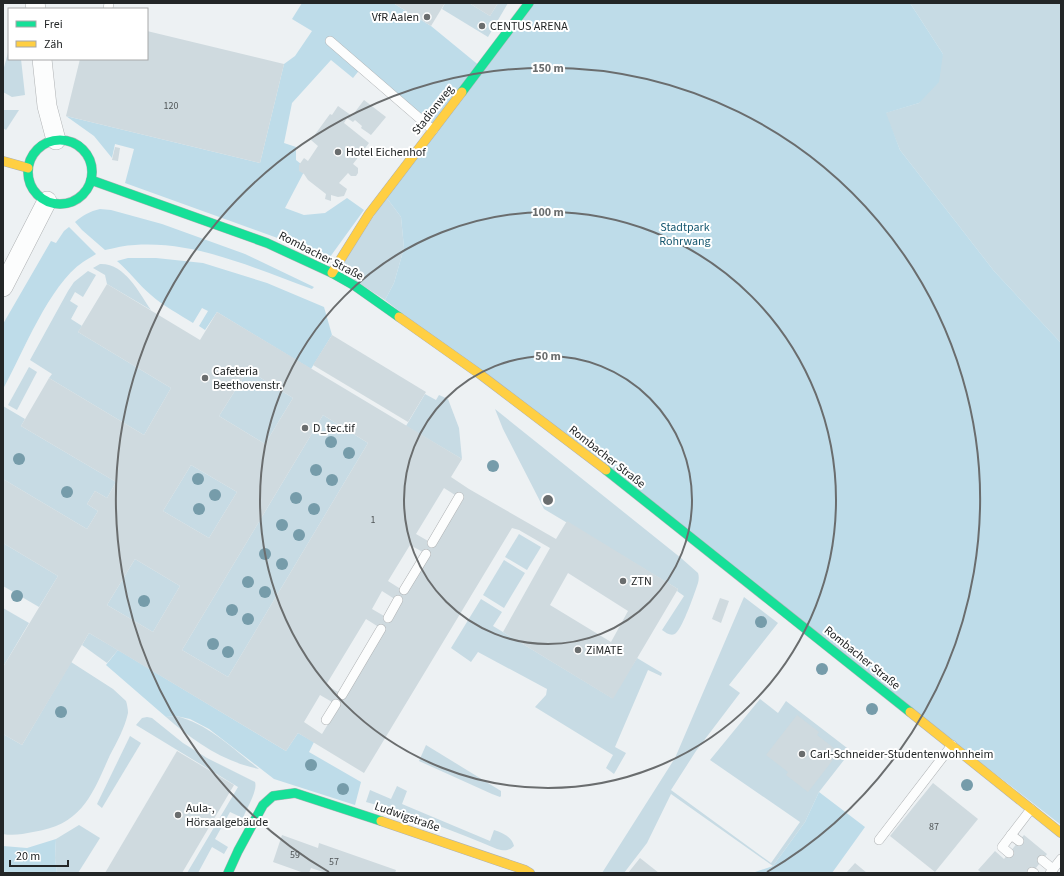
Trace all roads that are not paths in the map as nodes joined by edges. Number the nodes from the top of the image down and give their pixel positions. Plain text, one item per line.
1 (529, 3) edge
2 (330, 41) dead end
3 (42, 60) edge
4 (433, 130) junction
5 (56, 140) junction
6 (3, 161) edge
7 (28, 168) junction
8 (91, 180) junction
9 (47, 202) junction
10 (332, 273) junction
11 (3, 287) edge
12 (459, 497) dead end
13 (432, 543) dead end
14 (426, 554) dead end
15 (404, 590) dead end
16 (398, 600) dead end
17 (388, 618) dead end
18 (381, 629) dead end
19 (342, 694) dead end
20 (336, 704) dead end
21 (326, 720) dead end
22 (952, 745) junction
23 (1031, 809) junction
24 (1061, 833) edge
25 (1011, 835) junction
26 (879, 840) dead end
27 (1019, 841) dead end
28 (1009, 853) dead end
29 (1061, 859) edge
30 (1042, 860) dead end
31 (1052, 871) edge
32 (228, 873) edge
33 (530, 873) edge

1 - 4 main road, Stadionweg
2 - 4 lane
3 - 5 street
4 - 10 main road, Stadionweg
5 - 7 main road
5 - 8 main road
6 - 7 main road
7 - 9 main road
8 - 9 main road
8 - 10 main road, Rombacher Straße
9 - 11 street
10 - 22 main road, Rombacher Straße
12 - 13 lane
14 - 15 lane
16 - 17 lane
18 - 19 lane
20 - 21 lane
22 - 23 main road, Rombacher Straße
22 - 26 lane
23 - 24 main road, Rombacher Straße
23 - 25 lane
25 - 27 lane
25 - 28 lane
29 - 31 lane
30 - 31 lane
32 - 33 main road, Ludwigstraße

